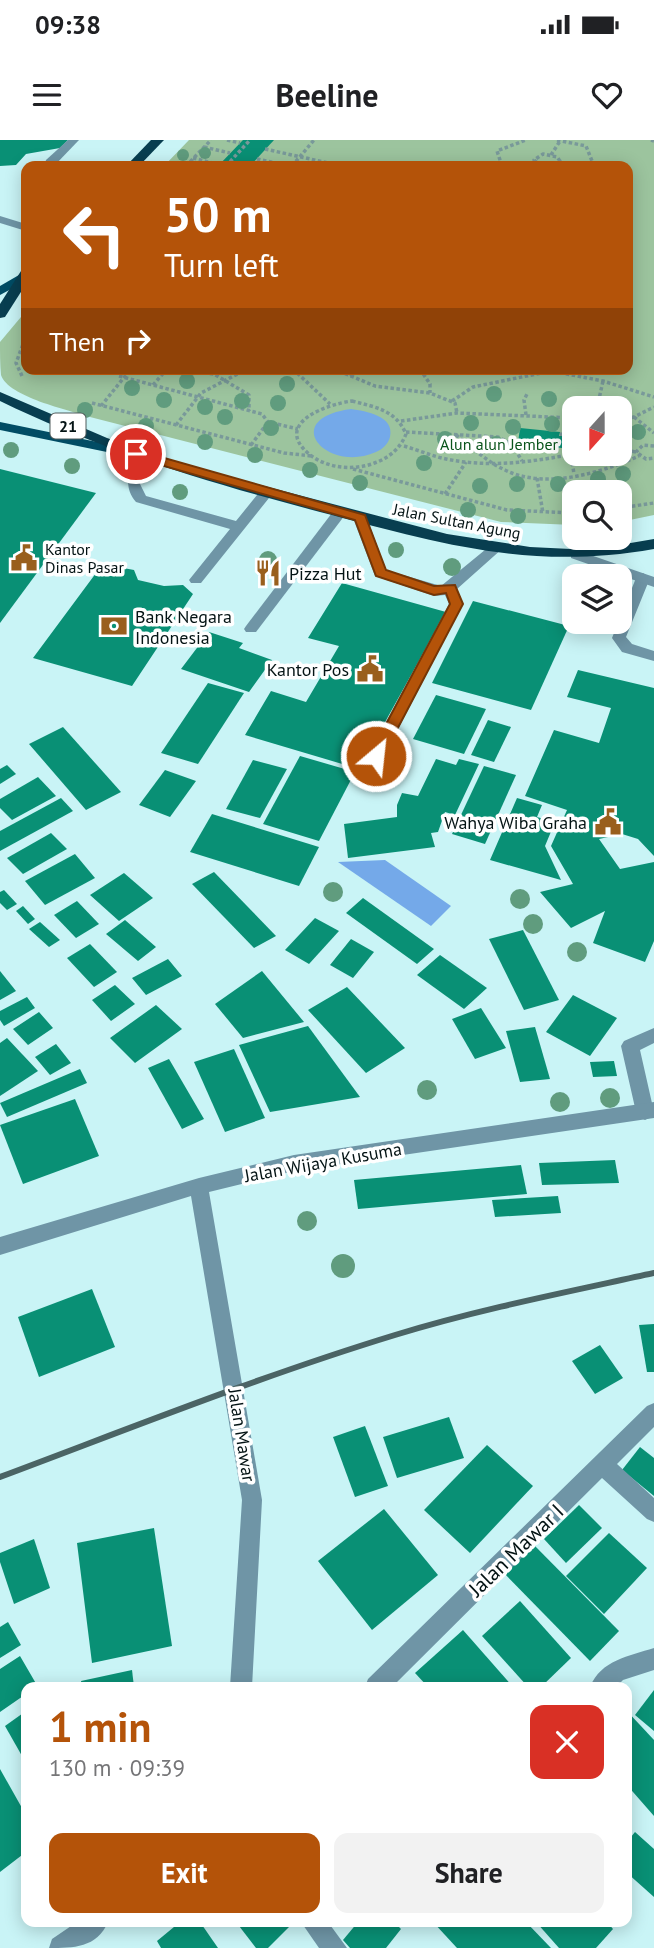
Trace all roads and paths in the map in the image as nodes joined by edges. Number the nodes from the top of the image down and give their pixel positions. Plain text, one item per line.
1 (74, 140) edge
2 (158, 140) edge
3 (211, 140) edge
4 (227, 140) edge
5 (250, 140) edge
6 (314, 140) edge
7 (526, 140) edge
8 (560, 140) edge
9 (240, 143) dead end
10 (204, 147) junction
11 (265, 149) dead end
12 (230, 153) dead end
13 (551, 155) junction
14 (299, 156) junction
15 (193, 158) junction
16 (257, 159) dead end
17 (51, 161) edge
18 (137, 161) edge
19 (190, 161) edge
20 (205, 161) edge
21 (231, 161) edge
22 (266, 161) edge
23 (294, 161) edge
24 (320, 161) edge
25 (500, 161) edge
26 (535, 161) edge
27 (560, 161) edge
28 (592, 161) edge
29 (0, 219) edge
30 (21, 226) edge
31 (21, 278) edge
32 (21, 281) edge
33 (0, 290) edge
34 (0, 314) edge
35 (21, 350) edge
36 (21, 375) edge
37 (21, 375) edge
38 (125, 375) edge
39 (162, 375) edge
40 (213, 375) edge
41 (234, 375) edge
42 (299, 375) edge
43 (424, 375) edge
44 (532, 375) edge
45 (572, 375) edge
46 (119, 376) dead end
47 (349, 376) edge
48 (124, 378) junction
49 (224, 380) junction
50 (30, 381) dead end
51 (603, 381) junction
52 (153, 385) junction
53 (430, 393) junction
54 (527, 394) dead end
55 (0, 396) edge
56 (600, 396) edge
57 (197, 397) junction
58 (654, 397) edge
59 (452, 401) junction
60 (89, 402) dead end
61 (330, 404) junction
62 (101, 406) junction
63 (654, 407) edge
64 (249, 411) junction
65 (457, 413) junction
66 (526, 415) junction
67 (562, 417) edge
68 (634, 417) joint
69 (401, 421) junction
70 (268, 422) junction
71 (176, 425) junction
72 (0, 426) edge
73 (298, 429) junction
74 (406, 432) junction
75 (654, 433) edge
76 (559, 434) dead end
77 (562, 434) edge
78 (456, 435) junction
79 (251, 444) junction
80 (404, 446) junction
81 (654, 446) edge
82 (632, 452) edge
83 (638, 454) junction
84 (138, 455) junction
85 (312, 456) junction
86 (562, 456) edge
87 (654, 458) edge
88 (490, 461) junction
89 (522, 461) junction
90 (466, 462) junction
91 (573, 466) edge
92 (351, 468) junction
93 (574, 474) junction
94 (537, 478) junction
95 (266, 493) junction
96 (445, 495) junction
97 (654, 503) edge
98 (632, 506) edge
99 (340, 512) junction
100 (543, 513) junction
101 (562, 513) edge
102 (360, 518) junction
103 (240, 527) junction
104 (654, 544) edge
105 (496, 548) junction
106 (576, 555) junction
107 (196, 580) dead end
108 (648, 580) edge
109 (450, 588) junction
110 (251, 629) dead end
111 (654, 656) edge
112 (376, 756) dead end
113 (654, 1035) edge
114 (650, 1111) edge
115 (199, 1186) junction
116 (0, 1246) edge
117 (654, 1413) edge
118 (603, 1465) junction
119 (654, 1512) edge
120 (654, 1659) edge
121 (241, 1682) edge
122 (381, 1682) edge
123 (606, 1682) edge
124 (89, 1927) edge
125 (317, 1927) edge
126 (61, 1948) edge
127 (335, 1948) edge

1 - 17 street
2 - 18 highway
3 - 10 path
4 - 9 path
5 - 21 path
6 - 14 path
7 - 25 path
8 - 13 path
8 - 28 path
10 - 12 path
10 - 15 path
11 - 14 path
13 - 26 path
13 - 27 path
14 - 23 path
14 - 24 path
15 - 19 path
15 - 20 path
16 - 22 path
29 - 30 street
31 - 33 main road
32 - 34 highway
35 - 37 path
36 - 50 path
38 - 48 path
39 - 52 path
40 - 49 path
41 - 49 path
42 - 61 path
43 - 53 path
44 - 59 path
45 - 51 path
46 - 48 path
47 - 53 path
48 - 52 path
48 - 62 path
49 - 57 path
49 - 64 path
51 - 56 path
51 - 58 path
52 - 57 path
53 - 59 path
54 - 66 path
55 - 84 highway, 21
57 - 64 path
57 - 71 path
59 - 65 path
60 - 62 path
61 - 69 path
61 - 73 path
62 - 71 path
63 - 68 path
64 - 70 path
65 - 66 path
65 - 69 path
66 - 67 path
68 - 75 path
69 - 74 path
70 - 73 path
70 - 79 path
71 - 79 path
72 - 84 main road
73 - 85 path
74 - 78 path
74 - 80 path
76 - 77 path
78 - 88 path
78 - 89 path
79 - 85 path
80 - 90 path
80 - 92 path
81 - 83 path
82 - 83 path
83 - 87 path
83 - 93 path
84 - 95 highway, Jalan Sultan Agung / 21
84 - 103 street
85 - 92 path
86 - 89 path
88 - 89 path
88 - 90 path
88 - 94 path
90 - 96 path
91 - 93 path
92 - 96 path
93 - 94 path
94 - 100 path
95 - 99 highway, Jalan Sultan Agung / 21
95 - 103 street
96 - 100 path
97 - 98 path
99 - 102 highway, Jalan Sultan Agung / 21
99 - 110 street
100 - 101 path
102 - 105 highway, Jalan Sultan Agung / 21
102 - 109 street
103 - 107 street
104 - 106 highway, Jalan Sultan Agung / 21
105 - 106 highway, Jalan Sultan Agung / 21
105 - 109 street
106 - 108 street
108 - 111 street
109 - 112 street
113 - 114 street
114 - 115 street, Jalan Wijaya Kusuma
115 - 116 street, Jalan Wijaya Kusuma
115 - 121 street, Jalan Mawar
117 - 118 street, Jalan Mawar I
118 - 119 street
118 - 122 street, Jalan Mawar I
120 - 123 street
124 - 126 street
125 - 127 street

